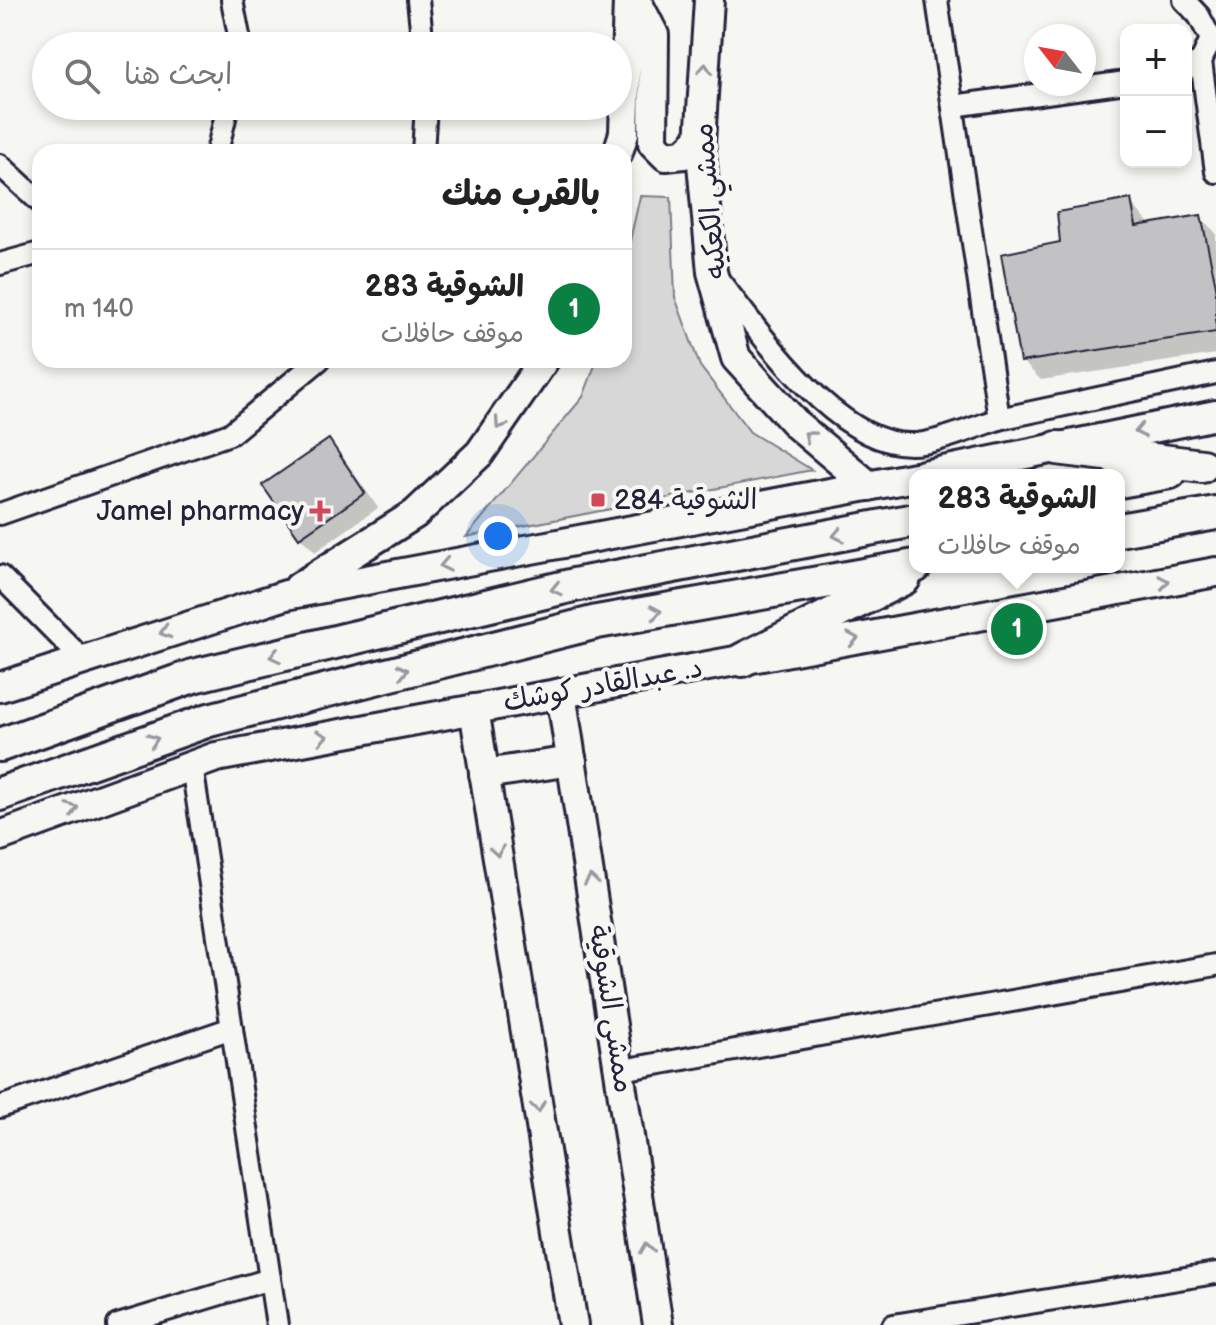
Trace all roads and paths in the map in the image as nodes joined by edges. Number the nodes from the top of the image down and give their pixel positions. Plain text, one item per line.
1 (232, 0) edge
2 (418, 0) edge
3 (628, 0) edge
4 (636, 0) edge
5 (709, 0) edge
6 (937, 0) edge
7 (1184, 0) edge
8 (238, 32) edge
9 (421, 32) edge
10 (627, 32) edge
11 (1193, 66) edge
12 (1120, 83) edge
13 (1211, 100) edge
14 (953, 106) junction
15 (225, 120) edge
16 (425, 120) edge
17 (624, 120) edge
18 (700, 139) junction
19 (220, 144) edge
20 (424, 144) edge
21 (621, 144) edge
22 (0, 165) edge
23 (1216, 172) edge
24 (32, 195) edge
25 (32, 255) edge
26 (0, 264) edge
27 (712, 272) junction
28 (309, 368) edge
29 (538, 368) edge
30 (1216, 373) edge
31 (1216, 415) edge
32 (999, 419) junction
33 (1057, 448) junction
34 (1209, 464) edge
35 (954, 469) edge
36 (909, 478) edge
37 (1125, 480) edge
38 (869, 486) junction
39 (1216, 513) edge
40 (0, 514) edge
41 (909, 521) edge
42 (1125, 529) edge
43 (909, 567) edge
44 (1216, 572) edge
45 (914, 573) edge
46 (0, 576) edge
47 (286, 595) junction
48 (81, 658) junction
49 (742, 660) junction
50 (0, 687) edge
51 (561, 693) junction
52 (474, 709) junction
53 (0, 745) edge
54 (572, 761) junction
55 (192, 766) junction
56 (484, 774) junction
57 (0, 794) edge
58 (0, 836) edge
59 (1216, 965) edge
60 (232, 1028) junction
61 (622, 1070) junction
62 (0, 1107) edge
63 (1216, 1273) edge
64 (270, 1279) junction
65 (118, 1325) edge
66 (277, 1325) edge
67 (573, 1325) edge
68 (658, 1325) edge
69 (893, 1325) edge

1 - 8 street
2 - 9 street
3 - 10 street
4 - 18 street
18 -> 5 street, ممشي الكعكيه
6 - 14 street
7 - 11 street
11 - 13 street
12 - 14 street
13 - 23 street
14 - 32 street
15 - 19 street
16 - 20 street
17 - 21 street
18 - 27 street, ممشي الكعكيه
22 - 24 street
25 - 26 street
27 - 32 street
38 -> 27 street, ممشي الكعكيه
28 - 40 street
29 -> 47 street
30 - 32 street
31 -> 33 street
33 - 34 main road
33 - 35 street
34 - 37 main road
36 - 38 street
38 -> 47 street
39 - 42 main road
41 -> 53 main road
57 -> 43 main road, د. عبدالقادر كوشك
49 -> 44 street, د. عبدالقادر كوشك
45 - 49 main road
46 - 48 street
47 -> 48 street
48 - 50 street
49 - 51 street, د. عبدالقادر كوشك
51 - 52 street, د. عبدالقادر كوشك
51 - 54 street, ممشى الشوقية
55 -> 52 street, د. عبدالقادر كوشك
52 - 56 street
54 - 56 street
61 -> 54 street, ممشى الشوقية
58 -> 55 street, د. عبدالقادر كوشك
55 - 60 street
56 -> 67 street
59 - 61 street
60 - 62 street
60 - 64 street
68 -> 61 street, ممشى الشوقية
63 - 69 street
64 - 65 street
64 - 66 street

